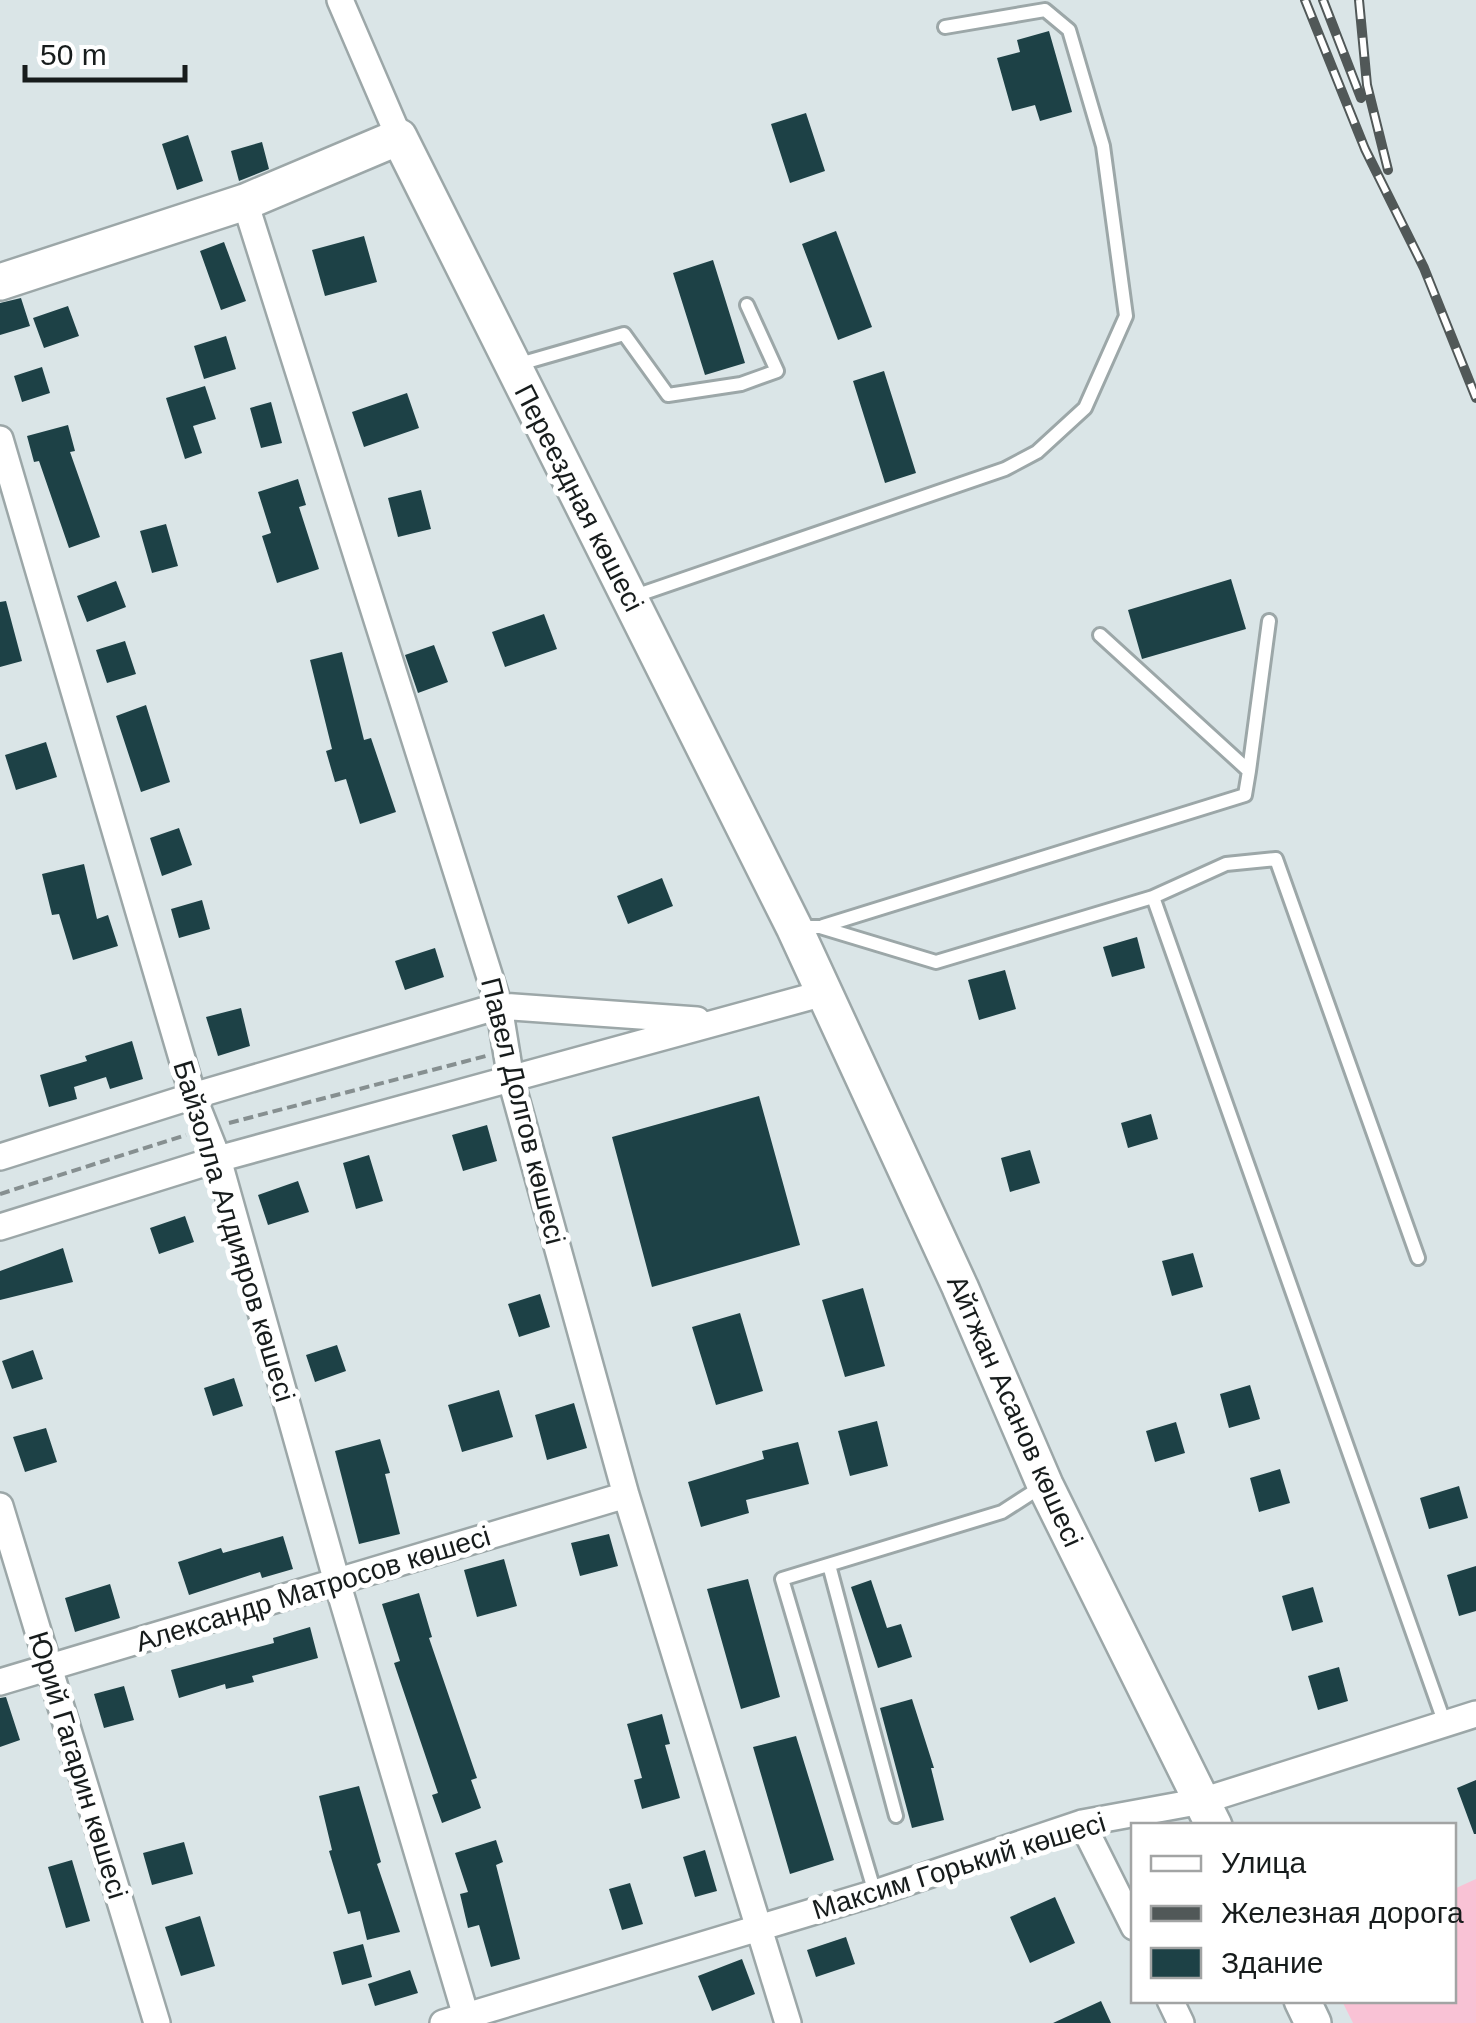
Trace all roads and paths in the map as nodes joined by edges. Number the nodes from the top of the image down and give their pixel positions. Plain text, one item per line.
1 (340, 0) edge
2 (945, 27) dead end
3 (399, 137) junction
4 (245, 202) junction
5 (0, 282) edge
6 (748, 305) dead end
7 (514, 366) junction
8 (0, 439) edge
9 (629, 598) junction
10 (1269, 621) dead end
11 (1100, 635) dead end
12 (1248, 772) junction
13 (1153, 897) junction
14 (807, 927) junction
15 (824, 992) junction
16 (499, 1006) junction
17 (714, 1021) junction
18 (507, 1050) junction
19 (511, 1080) junction
20 (193, 1096) junction
21 (206, 1129) junction
22 (0, 1157) edge
23 (218, 1159) junction
24 (0, 1194) edge
25 (0, 1227) edge
26 (1418, 1258) dead end
27 (1045, 1485) junction
28 (626, 1495) junction
29 (0, 1506) edge
30 (829, 1565) junction
31 (337, 1582) junction
32 (49, 1667) junction
33 (0, 1682) edge
34 (1476, 1714) edge
35 (1445, 1724) junction
36 (1208, 1813) edge
37 (896, 1816) dead end
38 (1082, 1822) junction
39 (875, 1894) junction
40 (1131, 1921) edge
41 (759, 1928) junction
42 (459, 2021) edge
43 (157, 2023) edge
44 (788, 2023) edge

1 - 3 street, Переездная көшесі
2 - 9 lane
3 - 4 street
3 - 7 street, Переездная көшесі
4 - 5 street
4 - 16 street, Павел Долгов көшесі
6 - 7 lane
7 - 9 street, Переездная көшесі
8 - 20 street, Байзолла Алдияров көшесі
9 - 14 street, Переездная көшесі
10 - 12 lane
11 - 12 lane
12 - 14 lane
13 - 14 lane
13 - 26 lane
13 - 35 lane
14 - 15 street, Переездная көшесі
15 - 17 street
15 - 27 street, Айтжан Асанов көшесі
16 - 17 street
16 - 18 street, Павел Долгов көшесі
16 - 20 street
17 - 19 street
18 - 19 street, Павел Долгов көшесі
18 - 21 path
19 - 23 street
19 - 28 street, Павел Долгов көшесі
20 - 21 street, Байзолла Алдияров көшесі
20 - 22 street
21 - 23 street, Байзолла Алдияров көшесі
21 - 24 path
23 - 25 street
23 - 31 street, Байзолла Алдияров көшесі
27 - 30 lane
27 - 36 street, Айтжан Асанов көшесі
28 - 31 street, Александр Матросов көшесі
28 - 41 street, Павел Долгов көшесі
29 - 32 street, Юрий Гагарин көшесі
30 - 37 lane
30 - 39 lane
31 - 32 street, Александр Матросов көшесі
31 - 42 street, Байзолла Алдияров көшесі
32 - 33 street, Александр Матросов көшесі
32 - 43 street, Юрий Гагарин көшесі
34 - 35 street, Максим Горький көшесі
35 - 36 street, Максим Горький көшесі
36 - 38 street, Максим Горький көшесі
38 - 39 street, Максим Горький көшесі
38 - 40 street
39 - 41 street, Максим Горький көшесі
41 - 42 street, Максим Горький көшесі
41 - 44 street, Павел Долгов көшесі

